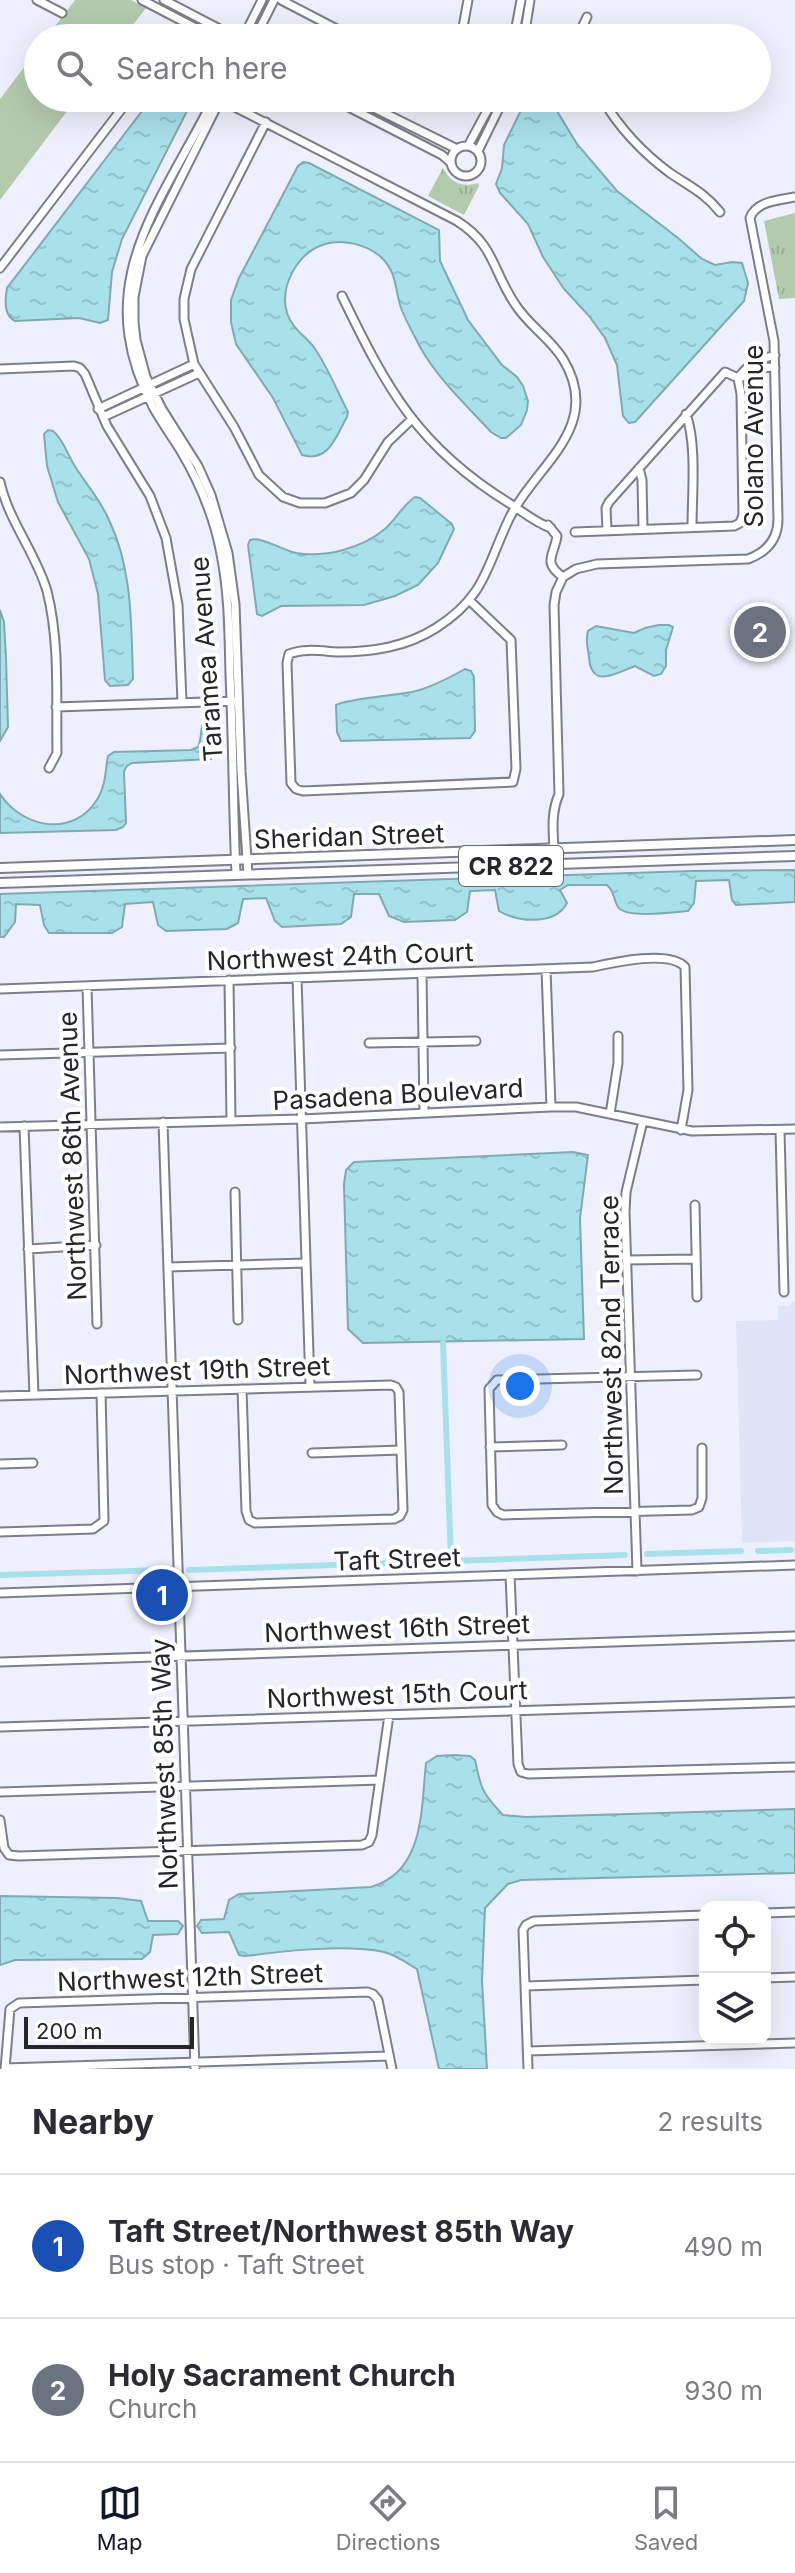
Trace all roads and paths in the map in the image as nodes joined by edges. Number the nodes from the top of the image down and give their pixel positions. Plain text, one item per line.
1 (37, 0) edge
2 (142, 0) edge
3 (164, 0) edge
4 (262, 0) edge
5 (274, 0) edge
6 (281, 0) edge
7 (468, 0) edge
8 (521, 0) edge
9 (530, 0) edge
10 (62, 13) dead end
11 (587, 17) dead end
12 (188, 24) edge
13 (212, 24) edge
14 (248, 24) edge
15 (262, 24) edge
16 (327, 24) edge
17 (464, 24) edge
18 (517, 24) edge
19 (526, 24) edge
20 (584, 24) edge
21 (119, 112) edge
22 (207, 112) edge
23 (219, 112) edge
24 (246, 112) edge
25 (358, 112) edge
26 (382, 112) edge
27 (486, 112) edge
28 (497, 112) edge
29 (611, 112) edge
30 (266, 122) junction
31 (468, 146) junction
32 (457, 149) junction
33 (478, 151) junction
34 (451, 163) junction
35 (795, 199) edge
36 (720, 212) dead end
37 (0, 268) edge
38 (342, 296) dead end
39 (775, 355) junction
40 (752, 362) junction
41 (194, 364) junction
42 (775, 368) junction
43 (0, 369) edge
44 (758, 370) junction
45 (199, 373) junction
46 (738, 378) junction
47 (149, 391) junction
48 (98, 409) junction
49 (686, 414) junction
50 (103, 417) junction
51 (411, 420) junction
52 (639, 468) junction
53 (0, 482) edge
54 (515, 507) junction
55 (692, 527) junction
56 (643, 529) junction
57 (607, 530) junction
58 (575, 532) dead end
59 (563, 577) junction
60 (469, 600) junction
61 (234, 701) junction
62 (182, 702) junction
63 (56, 707) junction
64 (49, 768) dead end
65 (795, 840) edge
66 (554, 849) junction
67 (795, 856) edge
68 (246, 859) junction
69 (236, 860) junction
70 (0, 868) edge
71 (236, 874) junction
72 (248, 874) junction
73 (0, 883) edge
74 (546, 969) junction
75 (422, 974) junction
76 (297, 978) junction
77 (229, 980) junction
78 (87, 986) junction
79 (0, 989) edge
80 (618, 1036) dead end
81 (476, 1041) dead end
82 (423, 1042) junction
83 (369, 1043) dead end
84 (231, 1048) junction
85 (89, 1053) junction
86 (0, 1055) edge
87 (551, 1107) junction
88 (424, 1112) junction
89 (610, 1114) junction
90 (302, 1119) junction
91 (231, 1121) junction
92 (643, 1121) junction
93 (163, 1122) junction
94 (92, 1123) junction
95 (24, 1126) junction
96 (0, 1127) edge
97 (795, 1129) edge
98 (681, 1130) junction
99 (780, 1130) junction
100 (235, 1192) dead end
101 (695, 1205) dead end
102 (96, 1245) junction
103 (28, 1249) junction
104 (695, 1259) junction
105 (626, 1260) junction
106 (305, 1263) junction
107 (237, 1266) junction
108 (168, 1267) junction
109 (784, 1292) dead end
110 (697, 1297) dead end
111 (238, 1320) dead end
112 (97, 1324) dead end
113 (631, 1375) junction
114 (697, 1375) dead end
115 (310, 1386) junction
116 (242, 1389) junction
117 (170, 1390) junction
118 (101, 1393) junction
119 (34, 1395) junction
120 (0, 1396) edge
121 (562, 1445) dead end
122 (490, 1447) junction
123 (702, 1448) dead end
124 (401, 1450) junction
125 (312, 1453) dead end
126 (33, 1463) dead end
127 (0, 1464) edge
128 (635, 1512) junction
129 (0, 1532) edge
130 (795, 1565) edge
131 (637, 1571) junction
132 (510, 1575) junction
133 (178, 1587) junction
134 (0, 1593) edge
135 (795, 1636) edge
136 (513, 1644) junction
137 (180, 1656) junction
138 (0, 1662) edge
139 (795, 1702) edge
140 (516, 1710) junction
141 (389, 1715) junction
142 (184, 1722) junction
143 (0, 1727) edge
144 (795, 1767) edge
145 (380, 1780) junction
146 (185, 1787) junction
147 (0, 1792) edge
148 (0, 1820) edge
149 (187, 1850) junction
150 (795, 1912) edge
151 (771, 1913) edge
152 (699, 1915) edge
153 (795, 1977) edge
154 (771, 1978) edge
155 (699, 1980) edge
156 (526, 1986) junction
157 (192, 1997) junction
158 (795, 2043) edge
159 (528, 2051) junction
160 (389, 2056) junction
161 (195, 2066) edge
162 (5, 2069) edge
163 (392, 2069) edge
164 (528, 2069) edge

1 - 10 street
2 - 12 street
3 - 13 street
4 - 14 street
5 - 15 street
6 - 16 street
7 - 17 street
8 - 18 street
9 - 19 street
11 - 20 street
21 - 37 street
22 - 47 street, Taramea Avenue
23 - 47 street, Taramea Avenue
24 - 30 street
25 - 34 street
26 - 32 street
27 - 31 street
28 - 33 street
29 - 36 street
30 - 41 street
30 - 54 street
31 - 32 street
31 - 33 street
32 - 34 street
33 - 34 street
35 - 39 street, Solano Avenue
38 - 51 street
39 - 40 street
39 - 42 street, Solano Avenue
40 - 44 street
40 - 46 street
41 - 45 street
41 - 47 street
42 - 44 street
42 - 59 street, Solano Avenue
43 - 48 street
44 - 46 street
45 - 47 street
45 - 51 street
46 - 49 street
46 - 55 street
47 - 48 street
47 - 50 street
47 - 61 street, Taramea Avenue
48 - 50 street
49 - 52 street
49 - 55 street
50 - 62 street
51 - 54 street
52 - 56 street
52 - 57 street
53 - 63 street
54 - 59 street
54 - 60 street
55 - 56 street
56 - 57 street
57 - 58 street
59 - 66 street
60 - 60 street
61 - 62 street
61 - 68 street, Taramea Avenue
61 - 69 street, Taramea Avenue
62 - 63 street
63 - 64 street
65 - 66 main road, Sheridan Street / CR 822
66 - 68 main road, Sheridan Street / CR 822
67 - 72 main road, Sheridan Street / CR 822
68 - 69 main road, Sheridan Street / CR 822
68 - 72 street, Taramea Avenue
69 - 70 main road, Sheridan Street / CR 822
69 - 71 street, Taramea Avenue
71 - 72 main road, Sheridan Street / CR 822
71 - 73 main road, Sheridan Street / CR 822
74 - 75 street, Northwest 24th Court
74 - 87 street
74 - 98 street, Northwest 24th Court
75 - 76 street, Northwest 24th Court
75 - 82 street
76 - 77 street, Northwest 24th Court
76 - 90 street
77 - 78 street, Northwest 24th Court
77 - 84 street
78 - 79 street, Northwest 24th Court
78 - 85 street, Northwest 86th Avenue
80 - 89 street
81 - 82 street
82 - 83 street
82 - 88 street
84 - 85 street
84 - 91 street
85 - 86 street
85 - 94 street, Northwest 86th Avenue
87 - 88 street, Pasadena Boulevard
87 - 89 street, Pasadena Boulevard
88 - 90 street, Pasadena Boulevard
89 - 92 street, Pasadena Boulevard
90 - 91 street, Pasadena Boulevard
90 - 106 street
91 - 93 street, Pasadena Boulevard
92 - 98 street, Pasadena Boulevard
92 - 105 street, Northwest 82nd Terrace
93 - 94 street, Pasadena Boulevard
93 - 108 street, Northwest 85th Way
94 - 95 street, Pasadena Boulevard
94 - 102 street, Northwest 86th Avenue
95 - 96 street, Pasadena Boulevard
95 - 103 street
97 - 99 street, Pasadena Boulevard
98 - 99 street, Pasadena Boulevard
99 - 109 street
100 - 107 street
101 - 104 street
102 - 103 street
102 - 112 street, Northwest 86th Avenue
103 - 119 street
104 - 105 street
104 - 110 street
105 - 113 street, Northwest 82nd Terrace
106 - 107 street
106 - 115 street
107 - 108 street
107 - 111 street
108 - 117 street, Northwest 85th Way
113 - 114 street
113 - 122 street
113 - 128 street, Northwest 82nd Terrace
115 - 116 street, Northwest 19th Street
115 - 124 street, Northwest 19th Street
116 - 117 street, Northwest 19th Street
116 - 124 street
117 - 118 street, Northwest 19th Street
117 - 133 street, Northwest 85th Way
118 - 119 street, Northwest 19th Street
118 - 129 street
119 - 120 street, Northwest 19th Street
121 - 122 street
122 - 128 street
123 - 128 street
124 - 125 street
126 - 127 street
128 - 131 street, Northwest 82nd Terrace
130 - 131 street, Taft Street
131 - 132 street, Taft Street
132 - 133 street, Taft Street
132 - 136 street
133 - 134 street, Taft Street
133 - 137 street, Northwest 85th Way
135 - 136 street, Northwest 16th Street
136 - 137 street, Northwest 16th Street
136 - 140 street
137 - 138 street, Northwest 16th Street
137 - 142 street, Northwest 85th Way
139 - 140 street, Northwest 15th Court
140 - 141 street, Northwest 15th Court
140 - 144 street
141 - 142 street, Northwest 15th Court
141 - 145 street
142 - 143 street, Northwest 15th Court
142 - 146 street, Northwest 85th Way
145 - 146 street
145 - 149 street
146 - 147 street
146 - 149 street, Northwest 85th Way
148 - 149 street
149 - 157 street, Northwest 85th Way
150 - 151 street
152 - 156 street
153 - 154 street
155 - 156 street
156 - 159 street
157 - 160 street, Northwest 12th Street
157 - 161 street, Northwest 85th Way
157 - 162 street, Northwest 12th Street
158 - 159 street
159 - 164 street
160 - 161 street
160 - 163 street
161 - 162 street

